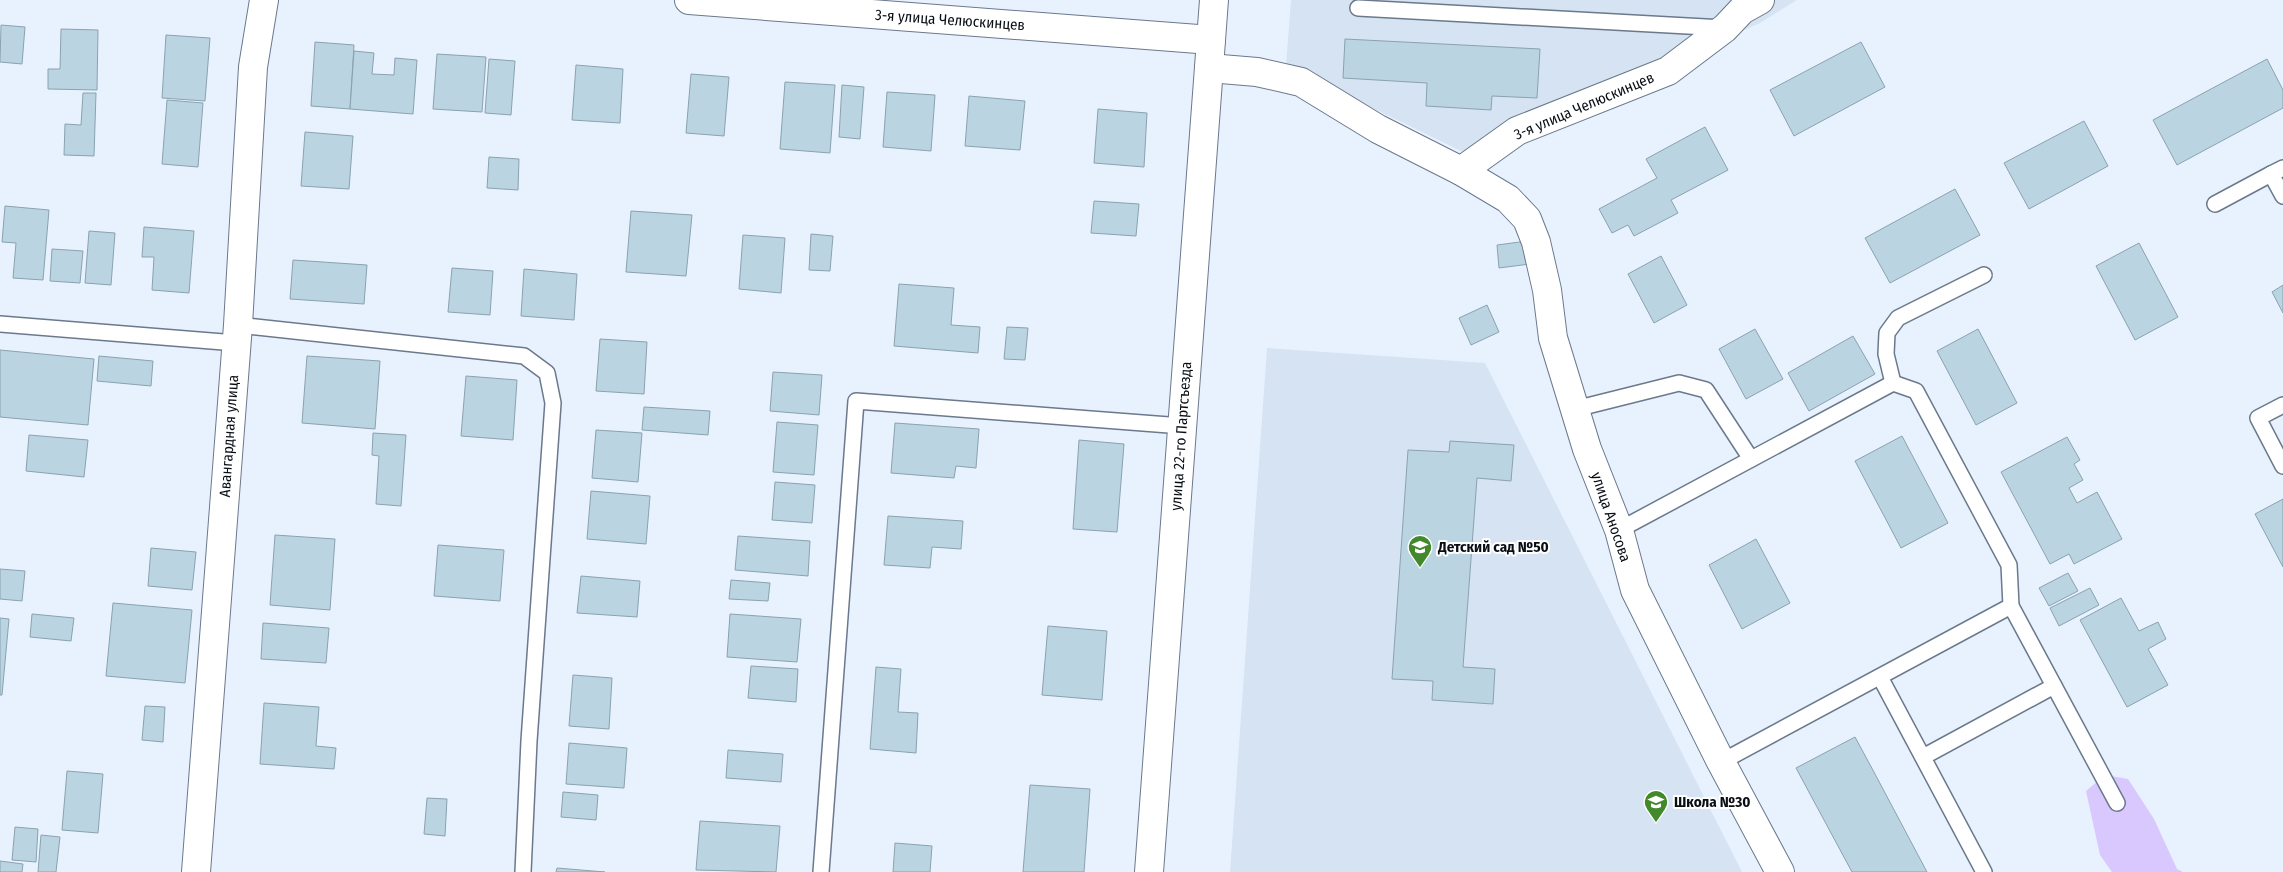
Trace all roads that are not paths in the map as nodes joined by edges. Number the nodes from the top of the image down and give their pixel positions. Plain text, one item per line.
1 (264, 0) edge
2 (689, 0) edge
3 (1214, 0) edge
4 (1760, 0) edge
5 (1358, 8) dead end
6 (1725, 28) junction
7 (1211, 40) junction
8 (1209, 68) junction
9 (2277, 171) edge
10 (1461, 172) junction
11 (2283, 196) edge
12 (2215, 204) dead end
13 (1984, 274) dead end
14 (0, 324) edge
15 (237, 334) junction
16 (1893, 383) junction
17 (2283, 405) edge
18 (1575, 409) junction
19 (1182, 426) junction
20 (1751, 459) junction
21 (2283, 466) edge
22 (1619, 530) junction
23 (2011, 606) junction
24 (1880, 677) junction
25 (2054, 686) junction
26 (1923, 757) junction
27 (1721, 762) junction
28 (2117, 803) dead end
29 (196, 872) edge
30 (523, 872) edge
31 (821, 872) edge
32 (1149, 872) edge
33 (1780, 872) edge
34 (1984, 872) edge

1 - 15 street, Авангардная улица
2 - 7 street, 3-я улица Челюскинцев
3 - 7 street, улица 22-го Партсъезда
4 - 6 street, 3-я улица Челюскинцев
5 - 6 lane
6 - 10 street, 3-я улица Челюскинцев
7 - 8 street, улица 22-го Партсъезда
8 - 10 street
8 - 19 street, улица 22-го Партсъезда
9 - 11 lane
9 - 12 lane
10 - 18 street, улица Аносова
13 - 16 lane
14 - 15 lane
15 - 29 street, Авангардная улица
15 - 30 lane
16 - 20 lane
16 - 23 lane
17 - 21 lane
18 - 20 lane
18 - 22 street, улица Аносова
19 - 31 lane
19 - 32 street, улица 22-го Партсъезда
20 - 22 lane
22 - 27 street, улица Аносова
23 - 24 lane
23 - 25 lane
24 - 26 lane
24 - 27 lane
25 - 26 lane
25 - 28 lane
26 - 34 lane
27 - 33 street, улица Аносова

